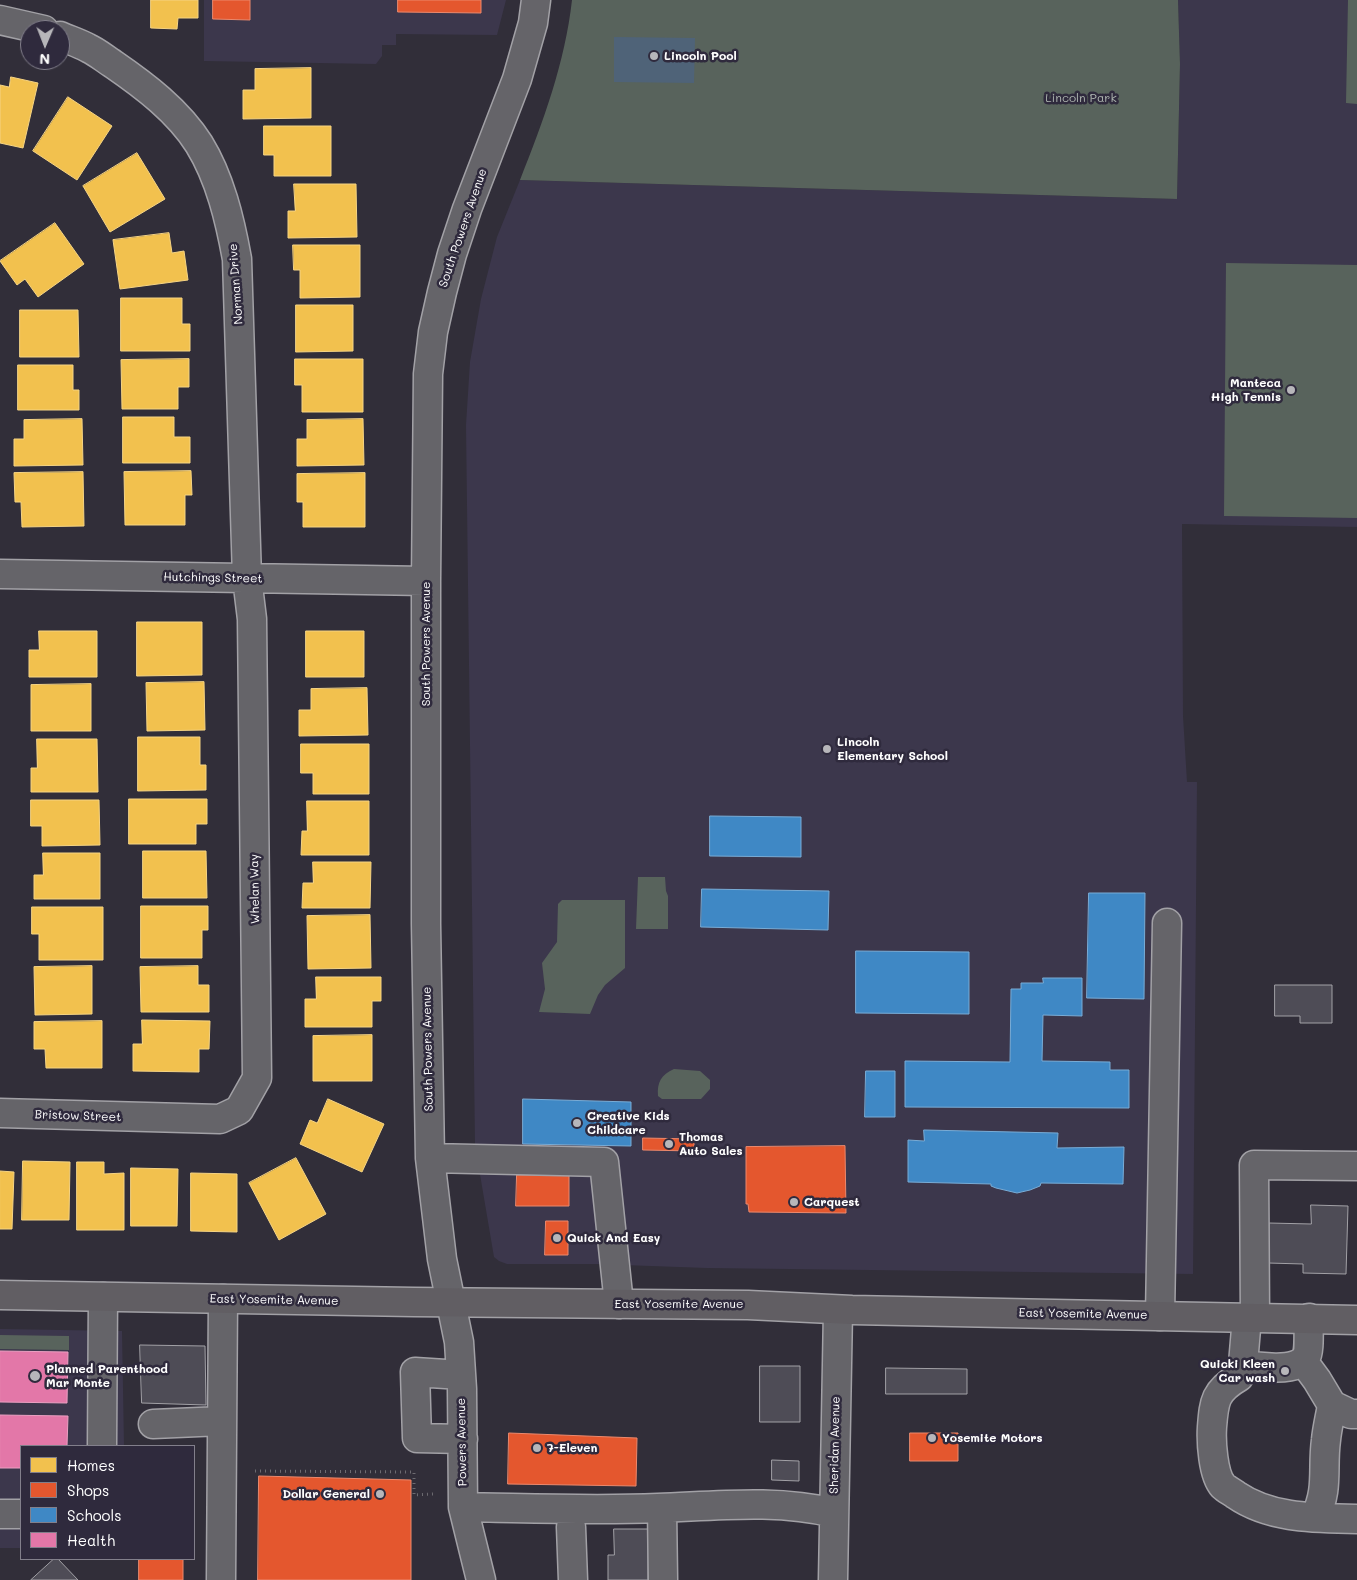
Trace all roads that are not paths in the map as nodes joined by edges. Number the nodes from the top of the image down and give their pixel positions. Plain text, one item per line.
1 (536, 0) edge
2 (0, 20) edge
3 (20, 25) edge
4 (70, 40) edge
5 (0, 574) edge
6 (247, 578) junction
7 (426, 582) junction
8 (1167, 923) dead end
9 (0, 1113) edge
10 (156, 1118) joint
11 (430, 1158) junction
12 (1357, 1166) edge
13 (0, 1295) edge
14 (103, 1297) junction
15 (223, 1299) junction
16 (451, 1302) junction
17 (619, 1304) junction
18 (838, 1310) junction
19 (1160, 1316) junction
20 (1251, 1317) junction
21 (1309, 1318) junction
22 (1357, 1320) edge
23 (1303, 1361) junction
24 (1243, 1364) junction
25 (460, 1375) junction
26 (1345, 1410) edge
27 (222, 1421) junction
28 (153, 1424) dead end
29 (462, 1438) junction
30 (102, 1445) edge
31 (463, 1507) junction
32 (662, 1508) junction
33 (833, 1513) junction
34 (0, 1514) edge
35 (20, 1514) edge
36 (1315, 1517) junction
37 (1357, 1519) edge
38 (572, 1526) dead end
39 (221, 1580) edge
40 (481, 1580) edge
41 (573, 1580) edge
42 (663, 1580) edge
43 (833, 1580) edge

1 - 7 street, South Powers Avenue
2 - 3 street
4 - 6 street, Norman Drive
5 - 6 street, Hutchings Street
6 - 7 street, Hutchings Street
6 - 10 street, Whelan Way
7 - 11 street, South Powers Avenue
8 - 19 street
9 - 10 street, Bristow Street
11 - 16 street, South Powers Avenue
11 - 17 street
12 - 20 street
13 - 14 main road, East Yosemite Avenue
14 - 15 main road, East Yosemite Avenue
14 - 30 street
15 - 16 main road, East Yosemite Avenue
15 - 27 street
16 - 17 main road, East Yosemite Avenue
16 - 25 street, Powers Avenue
17 - 18 main road, East Yosemite Avenue
18 - 19 main road, East Yosemite Avenue
18 - 33 street, Sheridan Avenue
19 - 20 main road, East Yosemite Avenue
20 - 21 main road, East Yosemite Avenue
20 - 24 street
21 - 22 main road, East Yosemite Avenue
21 - 23 street
23 - 24 street
23 - 26 street
24 - 36 street
25 - 29 street, Powers Avenue
25 - 29 street
26 - 36 street
27 - 28 street
27 - 39 street
29 - 31 street, Powers Avenue
31 - 32 street
31 - 40 street, Powers Avenue
32 - 33 street
32 - 42 street
33 - 43 street, Sheridan Avenue
34 - 35 street
36 - 37 street
38 - 41 street

